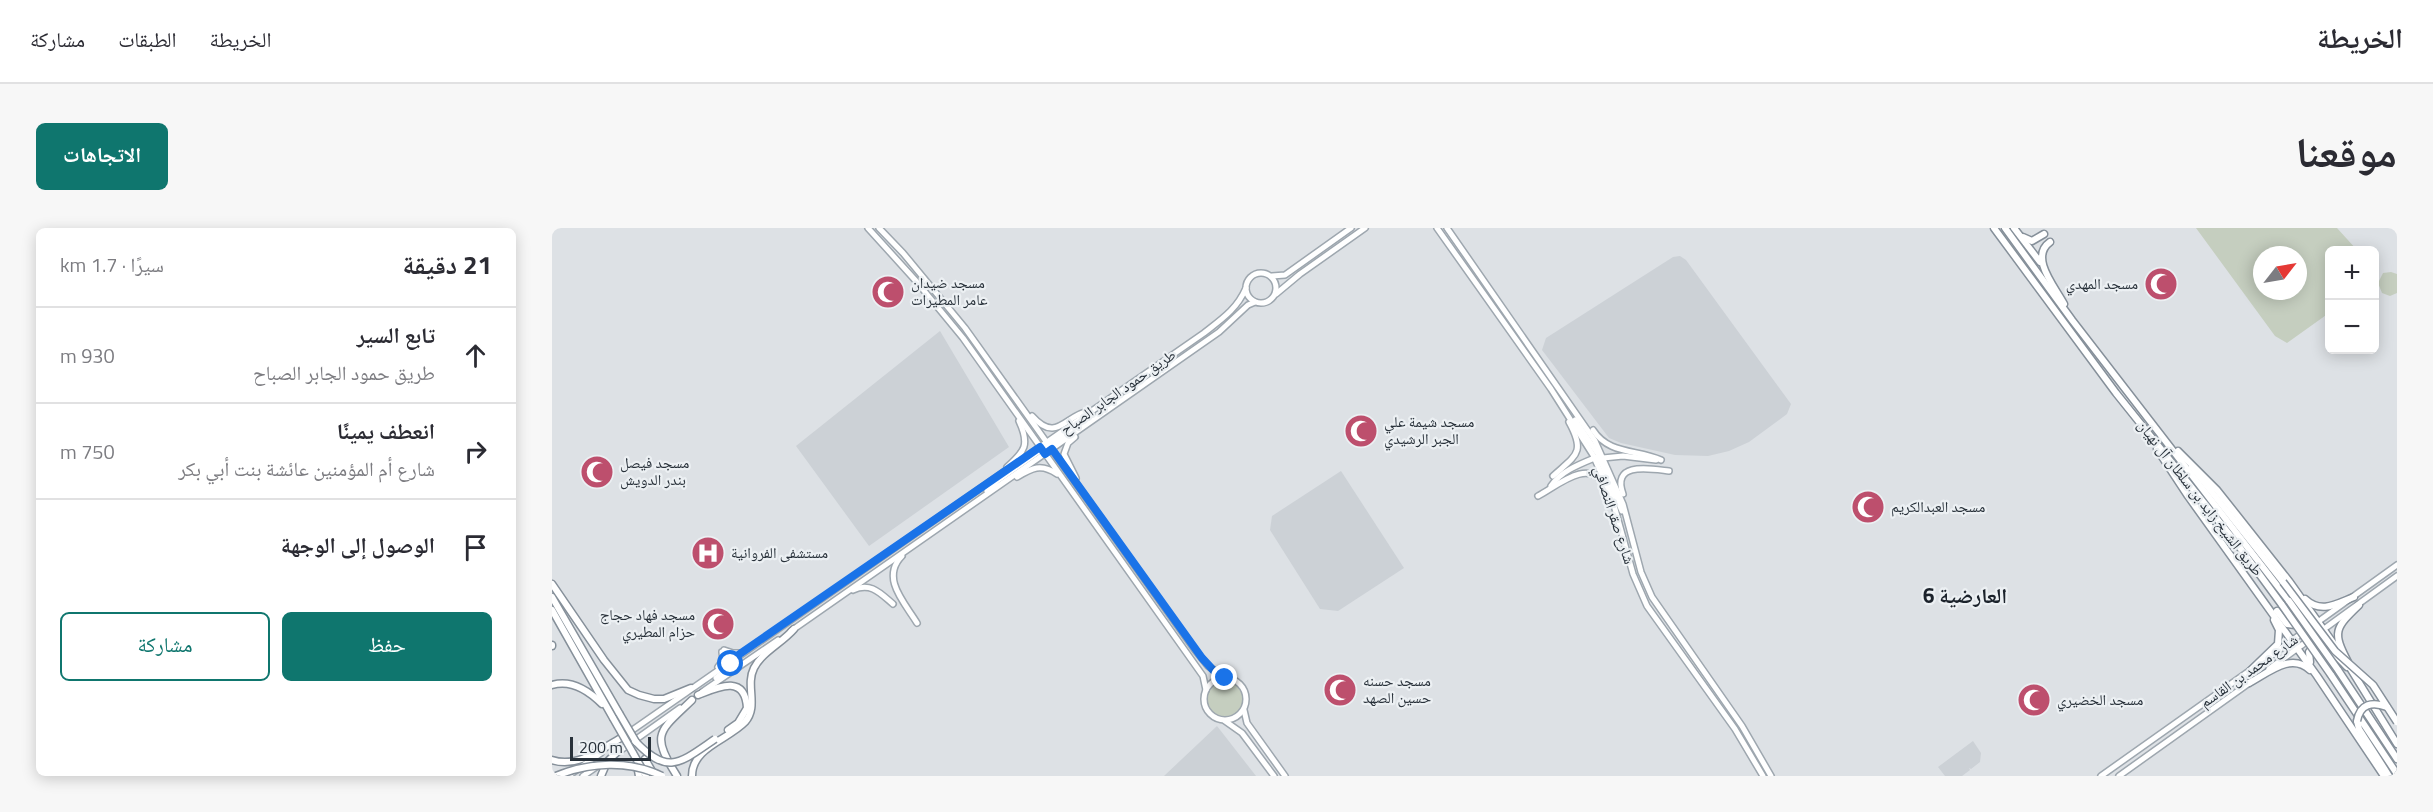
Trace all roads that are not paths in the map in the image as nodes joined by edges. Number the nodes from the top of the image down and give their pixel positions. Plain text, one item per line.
1 (868, 228) edge
2 (879, 228) edge
3 (1351, 228) edge
4 (1365, 228) edge
5 (1437, 228) edge
6 (1448, 228) edge
7 (1994, 228) edge
8 (2005, 228) edge
9 (2014, 228) edge
10 (2020, 234) junction
11 (2043, 234) dead end
12 (2050, 242) dead end
13 (2049, 275) junction
14 (1271, 276) junction
15 (1246, 288) junction
16 (1276, 294) junction
17 (1255, 302) junction
18 (2072, 320) junction
19 (1551, 389) junction
20 (1569, 401) junction
21 (1021, 405) junction
22 (1014, 409) junction
23 (1090, 412) junction
24 (1091, 422) junction
25 (2143, 426) junction
26 (2167, 442) junction
27 (1049, 446) junction
28 (1043, 450) junction
29 (1601, 458) junction
30 (1669, 471) dead end
31 (1553, 476) dead end
32 (1063, 479) junction
33 (987, 484) junction
34 (999, 485) junction
35 (1551, 486) dead end
36 (985, 495) junction
37 (1538, 496) dead end
38 (1089, 503) junction
39 (1621, 527) junction
40 (929, 535) junction
41 (1632, 537) junction
42 (2397, 565) edge
43 (2397, 576) edge
44 (2286, 581) junction
45 (552, 584) edge
46 (2254, 586) junction
47 (552, 597) edge
48 (838, 597) junction
49 (2354, 597) junction
50 (2302, 599) junction
51 (893, 604) dead end
52 (2359, 605) junction
53 (552, 610) edge
54 (2318, 622) junction
55 (917, 623) dead end
56 (794, 629) junction
57 (2323, 630) junction
58 (2293, 641) junction
59 (2298, 648) junction
60 (743, 652) junction
61 (731, 660) junction
62 (715, 671) junction
63 (2250, 671) junction
64 (2354, 673) junction
65 (2317, 676) junction
66 (1225, 678) junction
67 (2249, 683) junction
68 (552, 685) edge
69 (691, 688) junction
70 (705, 690) junction
71 (1206, 690) junction
72 (698, 695) junction
73 (692, 700) junction
74 (2388, 707) junction
75 (1244, 709) junction
76 (2342, 713) junction
77 (611, 714) junction
78 (1225, 721) junction
79 (2397, 722) edge
80 (619, 739) junction
81 (635, 741) junction
82 (2397, 744) edge
83 (616, 753) junction
84 (634, 755) junction
85 (2397, 759) edge
86 (552, 760) edge
87 (2397, 774) edge
88 (556, 776) edge
89 (568, 776) edge
90 (583, 776) edge
91 (601, 776) edge
92 (639, 776) edge
93 (646, 776) edge
94 (655, 776) edge
95 (662, 776) edge
96 (677, 776) edge
97 (692, 776) edge
98 (1274, 776) edge
99 (1286, 776) edge
100 (1762, 776) edge
101 (1771, 776) edge
102 (2101, 776) edge
103 (2119, 776) edge
104 (2384, 776) edge
105 (2389, 776) edge

1 - 22 main road
2 - 21 main road
3 - 14 main road
4 - 16 main road
5 - 19 main road
6 - 20 main road, شارع صقر النصافي
7 - 25 highway, طريق الشيخ زايد بن سلطان آل نهيان
8 - 18 highway, طريق الشيخ زايد بن سلطان آل نهيان
9 - 10 highway
10 - 11 highway
10 - 13 highway
12 - 13 highway
13 - 18 highway
14 - 15 main road
14 - 16 main road
15 - 17 main road
15 - 23 main road, طريق حمود الجابر الصباح
16 - 17 main road
17 - 24 main road, طريق حمود الجابر الصباح
18 - 26 highway, طريق الشيخ زايد بن سلطان آل نهيان
19 - 29 main road
19 - 31 main road
20 - 29 main road, شارع صقر النصافي
20 - 29 main road
21 - 23 main road
21 - 27 main road
22 - 28 main road
22 - 33 main road
23 - 27 main road
24 - 27 main road, طريق حمود الجابر الصباح
24 - 38 main road
25 - 46 highway
25 - 87 highway, طريق الشيخ زايد بن سلطان آل نهيان, bridge
26 - 44 highway
26 - 85 highway, طريق الشيخ زايد بن سلطان آل نهيان, bridge
27 - 28 main road
27 - 38 main road
28 - 32 main road
28 - 33 main road
28 - 34 main road
28 - 36 main road
29 - 35 main road
29 - 39 main road, شارع صقر النصافي
29 - 41 main road, شارع صقر النصافي
30 - 41 main road
32 - 34 main road
32 - 71 main road
33 - 60 main road
34 - 36 main road
36 - 40 main road
37 - 39 main road
38 - 66 main road
39 - 100 main road, شارع صقر النصافي
40 - 48 main road
40 - 55 main road
41 - 101 main road, شارع صقر النصافي
42 - 49 main road, شارع محمد بن القاسم
43 - 52 main road, شارع محمد بن القاسم
44 - 49 highway
44 - 50 highway
44 - 74 highway, bridge
45 - 69 highway
46 - 50 highway
46 - 58 highway
46 - 63 highway
47 - 81 highway, bridge
48 - 51 main road
48 - 56 main road
49 - 54 main road, شارع محمد بن القاسم
50 - 54 highway
52 - 57 main road, شارع محمد بن القاسم
52 - 64 highway
53 - 77 highway
54 - 57 highway
54 - 58 main road, شارع محمد بن القاسم
56 - 70 main road
56 - 97 highway
57 - 59 main road, شارع محمد بن القاسم
57 - 64 highway
58 - 59 highway
58 - 63 main road, شارع محمد بن القاسم
59 - 65 highway
59 - 67 main road, شارع محمد بن القاسم
60 - 61 main road
60 - 62 main road
61 - 62 main road
61 - 70 main road
62 - 69 main road
63 - 102 main road, شارع محمد بن القاسم
64 - 65 highway
64 - 82 highway
65 - 76 highway
66 - 71 main road
66 - 75 main road
67 - 76 highway
67 - 103 main road, شارع محمد بن القاسم
68 - 77 highway
69 - 80 main road
70 - 72 main road
71 - 78 main road
72 - 73 main road
72 - 81 highway, bridge
73 - 83 main road
73 - 96 highway
74 - 79 highway, bridge
74 - 105 highway, bridge
75 - 78 main road
75 - 99 main road
76 - 104 highway
77 - 84 highway, bridge
78 - 98 main road
80 - 86 highway
80 - 89 main road
81 - 94 highway, bridge
83 - 90 main road
83 - 91 highway
84 - 92 highway
84 - 93 highway
88 - 95 highway, bridge

